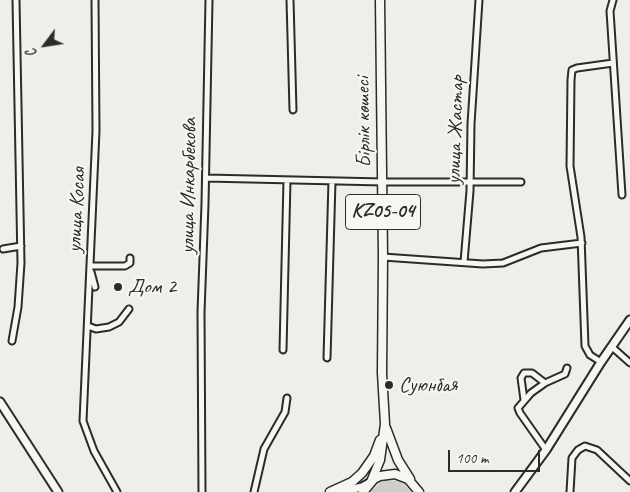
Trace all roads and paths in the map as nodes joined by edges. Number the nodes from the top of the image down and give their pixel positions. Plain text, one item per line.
1 (16, 0) edge
2 (95, 0) edge
3 (209, 0) edge
4 (290, 0) edge
5 (380, 0) edge
6 (479, 0) edge
7 (613, 0) edge
8 (613, 63) junction
9 (293, 110) dead end
10 (206, 178) junction
11 (287, 180) junction
12 (332, 182) junction
13 (383, 182) junction
14 (469, 182) junction
15 (521, 182) dead end
16 (622, 195) dead end
17 (582, 244) junction
18 (21, 246) junction
19 (3, 249) dead end
20 (383, 256) junction
21 (130, 258) dead end
22 (464, 262) junction
23 (90, 268) junction
24 (95, 287) dead end
25 (128, 309) dead end
26 (630, 320) edge
27 (88, 326) junction
28 (12, 341) dead end
29 (612, 347) junction
30 (282, 350) dead end
31 (327, 358) dead end
32 (602, 362) junction
33 (630, 363) edge
34 (566, 368) dead end
35 (545, 384) junction
36 (287, 398) dead end
37 (524, 400) junction
38 (0, 402) edge
39 (384, 424) junction
40 (546, 450) junction
41 (630, 481) edge
42 (371, 482) junction
43 (414, 484) junction
44 (58, 492) edge
45 (117, 492) edge
46 (202, 492) edge
47 (254, 492) edge
48 (330, 492) edge
49 (339, 492) edge
50 (363, 492) edge
51 (419, 492) edge
52 (515, 492) edge
53 (570, 492) edge

1 - 18 street
2 - 23 street, улица Косая
3 - 10 street, улица Инкарбекова
4 - 9 street
5 - 13 main road, Бірлік көшесі / KZ05-04
6 - 14 street, улица Жастар
7 - 8 street
8 - 16 street
8 - 17 street
10 - 11 street
10 - 46 street, улица Инкарбекова
11 - 12 street
11 - 30 street
12 - 13 street
12 - 31 street
13 - 14 street
13 - 20 main road, Бірлік көшесі / KZ05-04
14 - 15 street
14 - 22 street, улица Жастар
17 - 22 street
17 - 32 street
18 - 19 street
18 - 28 street
20 - 22 street
20 - 39 main road, Бірлік көшесі / KZ05-04
21 - 23 street
23 - 24 street
23 - 27 street, улица Косая
25 - 27 street
26 - 29 street
27 - 45 street, улица Косая
29 - 32 street
29 - 33 street
32 - 40 street
34 - 35 street
35 - 37 street
35 - 37 street
36 - 47 street
37 - 40 street
38 - 44 street
39 - 42 main road, KZ05-04
39 - 43 main road, KZ05-04
39 - 48 main road
40 - 52 street
41 - 53 street
42 - 43 main road
42 - 49 street
42 - 50 main road, KZ05-04
43 - 51 main road, KZ05-04

